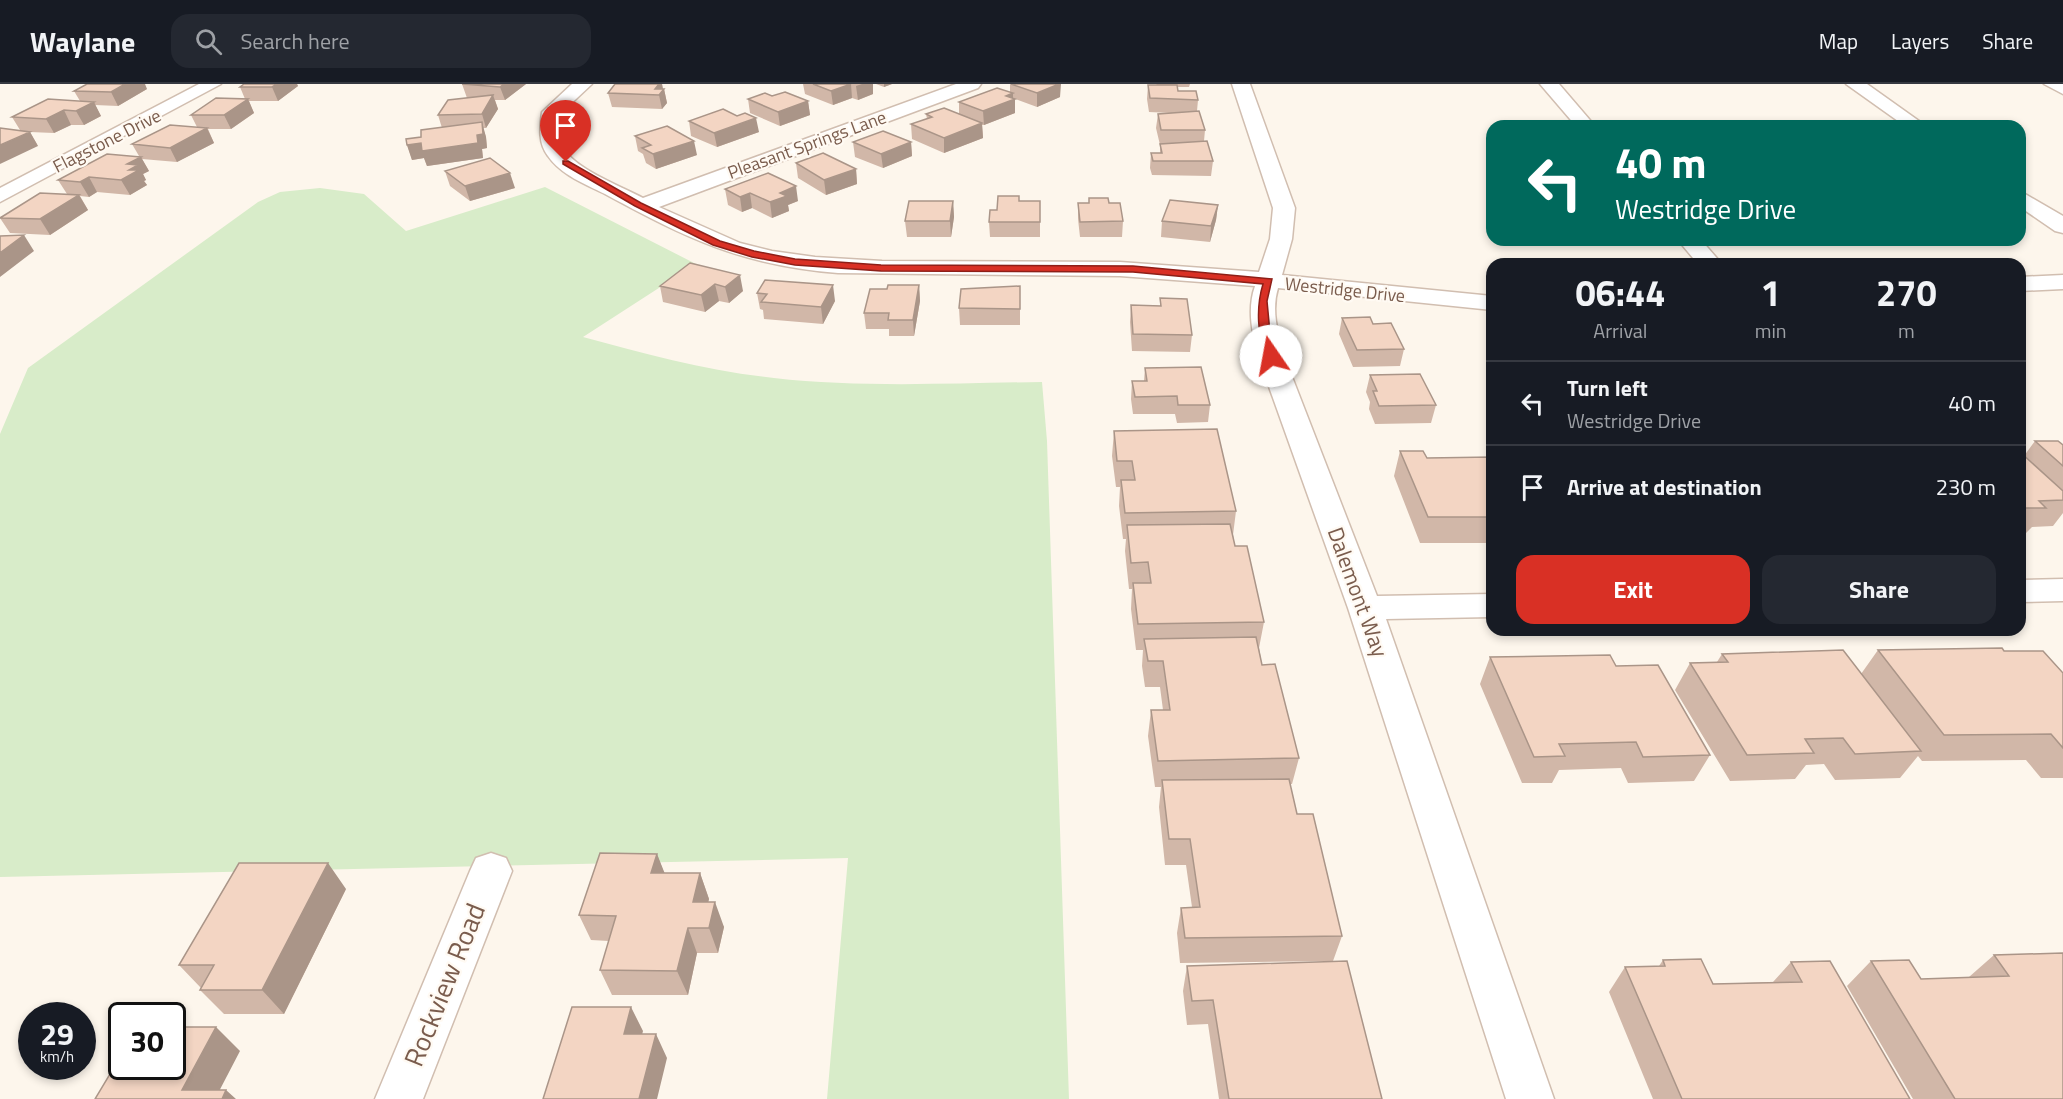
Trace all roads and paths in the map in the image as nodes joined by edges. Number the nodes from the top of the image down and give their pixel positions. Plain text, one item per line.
1 (212, 84) edge
2 (583, 84) edge
3 (972, 84) edge
4 (1241, 84) edge
5 (1549, 84) edge
6 (1855, 84) edge
7 (2053, 84) edge
8 (2063, 90) edge
9 (1581, 120) edge
10 (1908, 120) edge
11 (0, 196) edge
12 (2026, 201) edge
13 (642, 206) junction
14 (2063, 226) edge
15 (1694, 246) edge
16 (1705, 258) edge
17 (1268, 282) junction
18 (2063, 282) edge
19 (2026, 284) edge
20 (1486, 303) edge
21 (2063, 590) edge
22 (2026, 591) edge
23 (1486, 605) edge
24 (1365, 608) junction
25 (491, 871) dead end
26 (399, 1099) edge
27 (1530, 1099) edge

1 - 11 street, Flagstone Drive
2 - 13 street, Westridge Drive
3 - 13 street, Pleasant Springs Lane
4 - 17 street, Dalemont Way
5 - 9 street
6 - 10 street
7 - 8 street
12 - 14 street
13 - 17 street, Westridge Drive
15 - 16 street
17 - 20 street, Westridge Drive
17 - 24 street, Dalemont Way
18 - 19 street
21 - 22 street
23 - 24 street
24 - 27 street, Dalemont Way
25 - 26 street, Rockview Road

